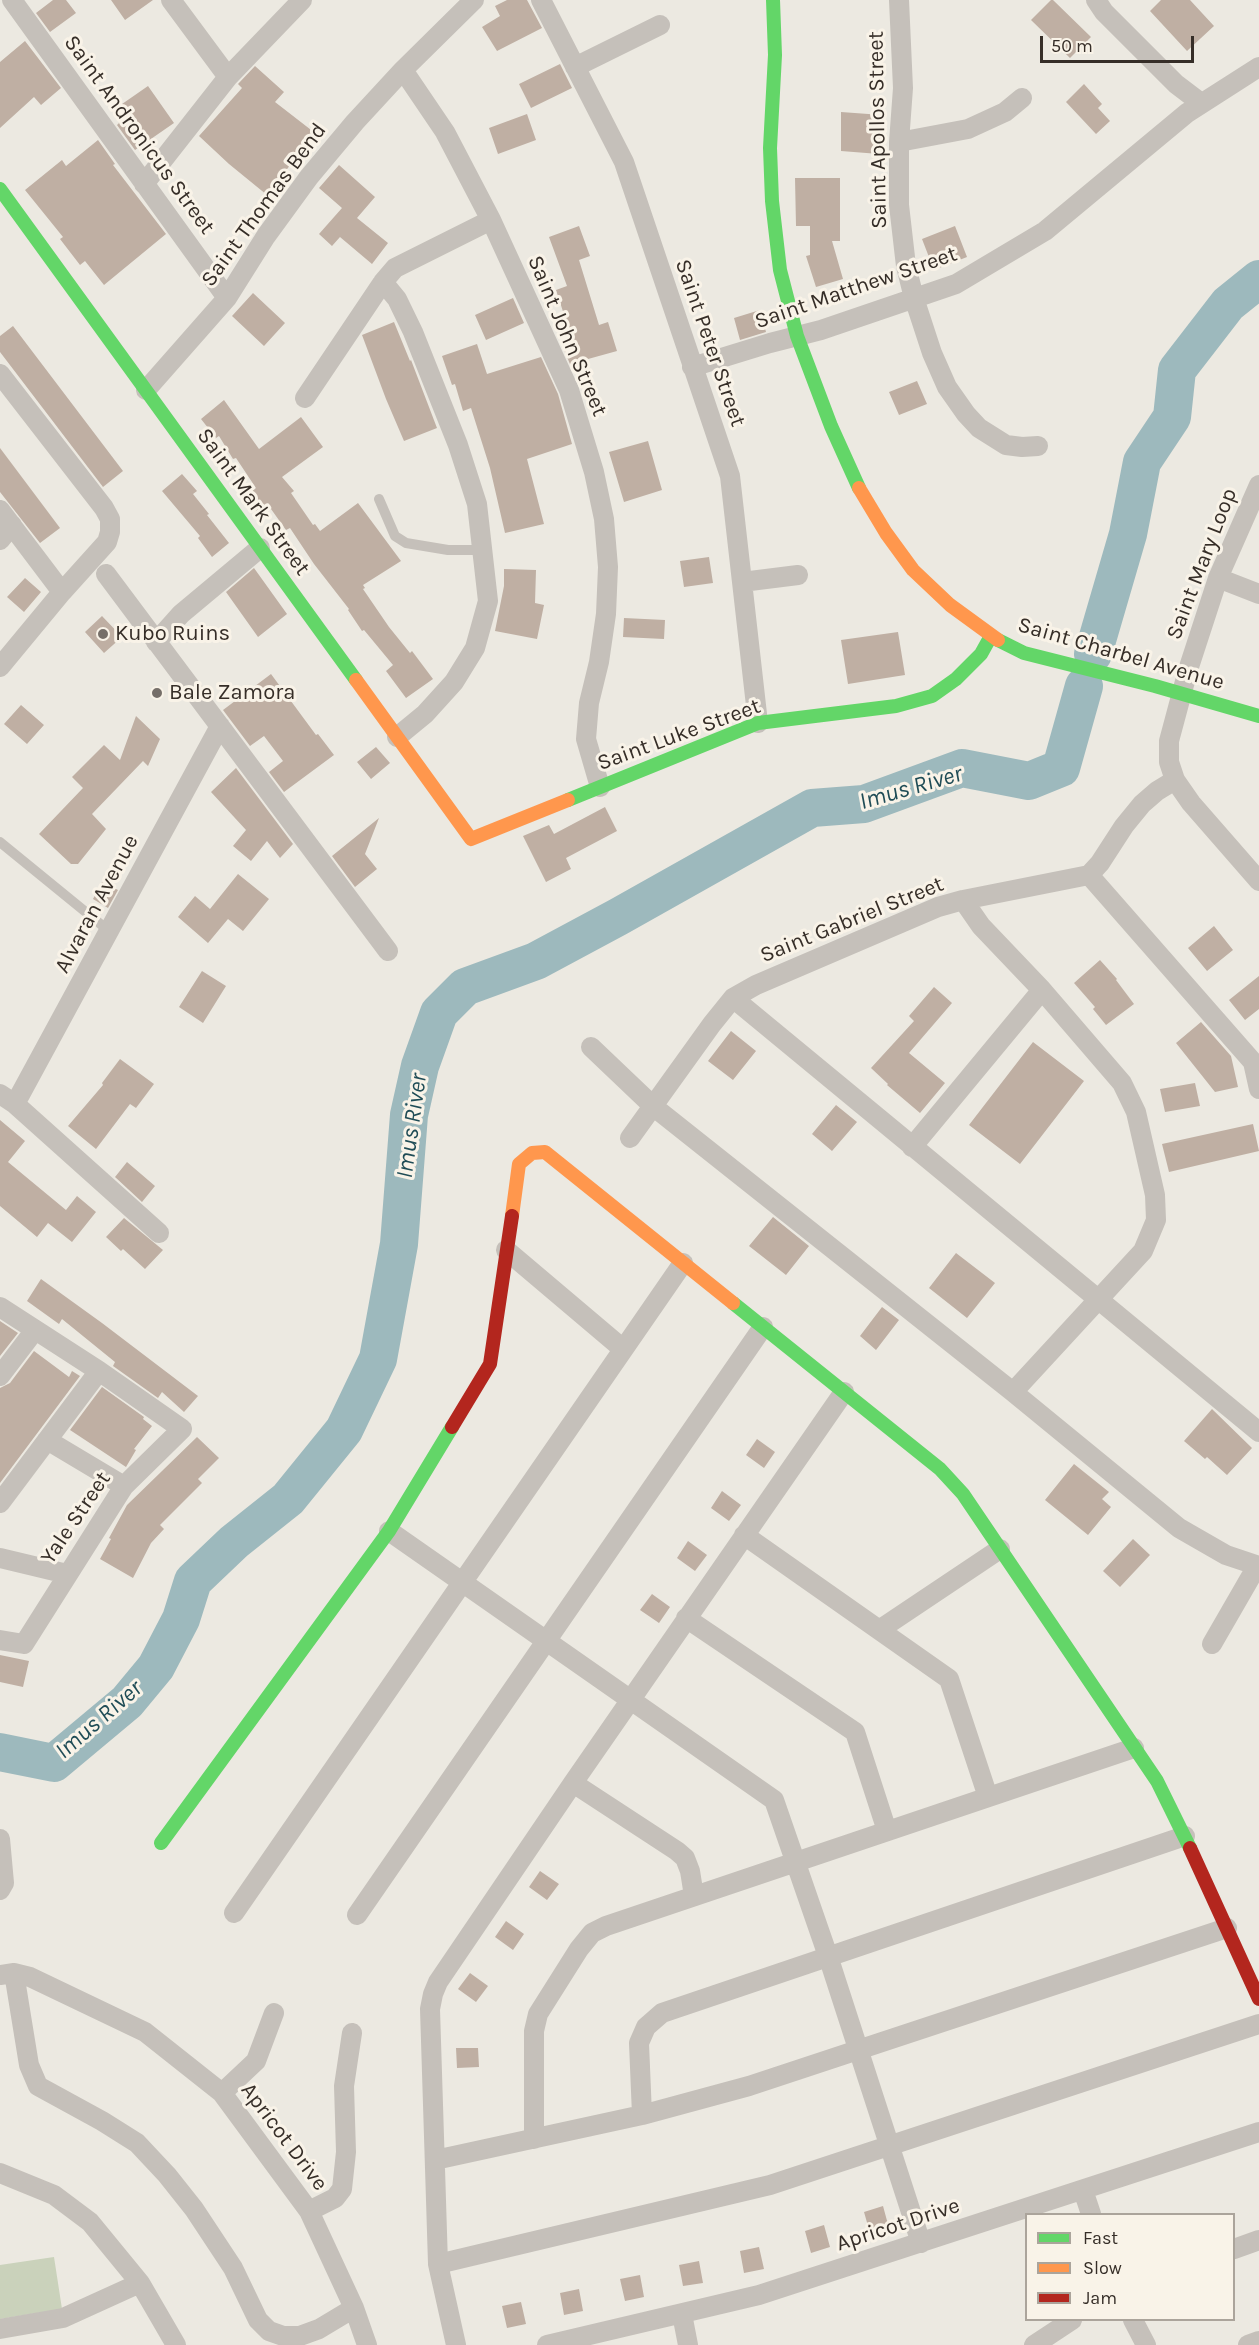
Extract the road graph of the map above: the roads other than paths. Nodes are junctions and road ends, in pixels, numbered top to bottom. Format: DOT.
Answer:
graph roads {
  1 [pos="12,0"];
  2 [pos="171,0"];
  3 [pos="302,0"];
  4 [pos="474,0"];
  5 [pos="541,0"];
  6 [pos="773,0"];
  7 [pos="899,0"];
  8 [pos="1096,0"];
  9 [pos="660,25"];
  10 [pos="575,67"];
  11 [pos="1259,67"];
  12 [pos="403,70"];
  13 [pos="228,77"];
  14 [pos="1022,98"];
  15 [pos="1201,103"];
  16 [pos="899,142"];
  17 [pos="144,184"];
  18 [pos="0,189"];
  19 [pos="491,220"];
  20 [pos="383,282"];
  21 [pos="227,298"];
  22 [pos="914,298"];
  23 [pos="797,336"];
  24 [pos="692,367"];
  25 [pos="0,374"];
  26 [pos="146,390"];
  27 [pos="305,398"];
  28 [pos="1038,446"];
  29 [pos="1259,485"];
  30 [pos="379,499"];
  31 [pos="4,525"];
  32 [pos="260,548"];
  33 [pos="482,550"];
  34 [pos="106,574"];
  35 [pos="798,575"];
  36 [pos="1218,578"];
  37 [pos="742,582"];
  38 [pos="62,592"];
  39 [pos="1259,594"];
  40 [pos="991,636"];
  41 [pos="156,642"];
  42 [pos="0,667"];
  43 [pos="1181,694"];
  44 [pos="1259,716"];
  45 [pos="758,723"];
  46 [pos="220,726"];
  47 [pos="398,737"];
  48 [pos="1175,780"];
  49 [pos="600,787"];
  50 [pos="471,839"];
  51 [pos="0,842"];
  52 [pos="1089,876"];
  53 [pos="1259,880"];
  54 [pos="963,900"];
  55 [pos="108,931"];
  56 [pos="388,951"];
  57 [pos="1042,990"];
  58 [pos="733,998"];
  59 [pos="591,1047"];
  60 [pos="1256,1066"];
  61 [pos="1259,1089"];
  62 [pos="8,1099"];
  63 [pos="654,1107"];
  64 [pos="630,1138"];
  65 [pos="912,1147"];
  66 [pos="159,1233"];
  67 [pos="506,1250"];
  68 [pos="683,1263"];
  69 [pos="1098,1300"];
  70 [pos="0,1307"];
  71 [pos="763,1327"];
  72 [pos="35,1330"];
  73 [pos="623,1349"];
  74 [pos="99,1371"];
  75 [pos="0,1376"];
  76 [pos="844,1392"];
  77 [pos="1013,1392"];
  78 [pos="1259,1432"];
  79 [pos="47,1440"];
  80 [pos="124,1486"];
  81 [pos="0,1503"];
  82 [pos="389,1531"];
  83 [pos="744,1535"];
  84 [pos="1000,1549"];
  85 [pos="0,1558"];
  86 [pos="1258,1566"];
  87 [pos="67,1574"];
  88 [pos="463,1582"];
  89 [pos="686,1618"];
  90 [pos="879,1630"];
  91 [pos="0,1640"];
  92 [pos="545,1640"];
  93 [pos="1212,1644"];
  94 [pos="629,1701"];
  95 [pos="1134,1748"];
  96 [pos="573,1783"];
  97 [pos="988,1797"];
  98 [pos="887,1831"];
  99 [pos="1185,1836"];
  100 [pos="0,1839"];
  101 [pos="161,1843"];
  102 [pos="796,1862"];
  103 [pos="2,1886"];
  104 [pos="694,1896"];
  105 [pos="234,1912"];
  106 [pos="357,1915"];
  107 [pos="1227,1928"];
  108 [pos="828,1956"];
  109 [pos="7,1974"];
  110 [pos="1259,2000"];
  111 [pos="274,2013"];
  112 [pos="1259,2024"];
  113 [pos="352,2033"];
  114 [pos="859,2051"];
  115 [pos="222,2093"];
  116 [pos="642,2115"];
  117 [pos="1259,2132"];
  118 [pos="534,2139"];
  119 [pos="890,2145"];
  120 [pos="435,2160"];
  121 [pos="0,2174"];
  122 [pos="1083,2190"];
  123 [pos="309,2211"];
  124 [pos="1091,2213"];
  125 [pos="1259,2240"];
  126 [pos="921,2243"];
  127 [pos="1235,2248"];
  128 [pos="438,2264"];
  129 [pos="140,2283"];
  130 [pos="354,2308"];
  131 [pos="682,2314"];
  132 [pos="1069,2321"];
  133 [pos="1134,2321"];
  134 [pos="0,2329"];
  135 [pos="582,2341"];
  136 [pos="1259,2342"];
  137 [pos="176,2345"];
  138 [pos="367,2345"];
  139 [pos="456,2345"];
  140 [pos="547,2345"];
  141 [pos="688,2345"];
  142 [pos="1034,2345"];
  143 [pos="1146,2345"];
  144 [pos="1248,2345"];
  1 -- 17 [label="street, Saint Andronicus Street"];
  2 -- 13 [label="street"];
  3 -- 13 [label="street"];
  4 -- 12 [label="street, Saint Thomas Bend"];
  5 -- 10 [label="street, Saint Peter Street"];
  6 -- 23 [label="street, Saint Charbel Avenue"];
  7 -- 16 [label="street, Saint Apollos Street"];
  8 -- 15 [label="street"];
  9 -- 10 [label="street"];
  10 -- 24 [label="street, Saint Peter Street"];
  11 -- 15 [label="street, Saint Matthew Street"];
  12 -- 19 [label="street, Saint John Street"];
  12 -- 21 [label="street, Saint Thomas Bend"];
  13 -- 17 [label="street"];
  14 -- 16 [label="street"];
  15 -- 22 [label="street, Saint Matthew Street"];
  16 -- 22 [label="street, Saint Apollos Street"];
  17 -- 21 [label="street, Saint Andronicus Street"];
  18 -- 26 [label="street, Saint Mark Street"];
  19 -- 20 [label="street"];
  19 -- 49 [label="street, Saint John Street"];
  20 -- 27 [label="street"];
  20 -- 33 [label="street"];
  21 -- 26 [label="street, Saint Thomas Bend"];
  22 -- 23 [label="street, Saint Matthew Street"];
  22 -- 28 [label="street, Saint Apollos Street"];
  23 -- 24 [label="street, Saint Matthew Street"];
  23 -- 40 [label="street, Saint Charbel Avenue"];
  24 -- 37 [label="street, Saint Peter Street"];
  25 -- 38 [label="street"];
  26 -- 32 [label="street, Saint Mark Street"];
  29 -- 36 [label="street, Saint Mary Loop"];
  30 -- 33 [label="lane"];
  31 -- 38 [label="street"];
  32 -- 41 [label="street"];
  32 -- 47 [label="street, Saint Mark Street"];
  33 -- 47 [label="street"];
  34 -- 41 [label="street"];
  35 -- 37 [label="street"];
  36 -- 39 [label="street"];
  36 -- 43 [label="street, Saint Mary Loop"];
  37 -- 45 [label="street, Saint Peter Street"];
  38 -- 42 [label="street"];
  40 -- 43 [label="street, Saint Charbel Avenue"];
  40 -- 45 [label="street, Saint Luke Street"];
  41 -- 46 [label="street"];
  43 -- 44 [label="street, Saint Charbel Avenue"];
  43 -- 48 [label="street"];
  45 -- 49 [label="street, Saint Luke Street"];
  46 -- 55 [label="street, Alvaran Avenue"];
  46 -- 56 [label="street"];
  47 -- 50 [label="street, Saint Mark Street"];
  48 -- 52 [label="street"];
  48 -- 53 [label="street"];
  49 -- 50 [label="street, Saint Luke Street"];
  51 -- 55 [label="lane"];
  52 -- 54 [label="street, Saint Gabriel Street"];
  52 -- 60 [label="street"];
  54 -- 57 [label="street"];
  54 -- 58 [label="street, Saint Gabriel Street"];
  55 -- 62 [label="street, Alvaran Avenue"];
  57 -- 65 [label="street"];
  57 -- 69 [label="street"];
  58 -- 63 [label="street, Saint Gabriel Street"];
  58 -- 65 [label="street"];
  59 -- 63 [label="street"];
  60 -- 61 [label="street"];
  62 -- 66 [label="street, Alvaran Avenue"];
  63 -- 64 [label="street, Saint Gabriel Street"];
  63 -- 77 [label="street"];
  65 -- 69 [label="street"];
  67 -- 68 [label="street"];
  67 -- 73 [label="street"];
  67 -- 82 [label="street"];
  68 -- 71 [label="street"];
  68 -- 73 [label="street"];
  69 -- 77 [label="street"];
  69 -- 78 [label="street"];
  70 -- 72 [label="street"];
  71 -- 76 [label="street"];
  71 -- 92 [label="street"];
  72 -- 74 [label="street"];
  72 -- 75 [label="street"];
  73 -- 88 [label="street"];
  74 -- 79 [label="street"];
  74 -- 80 [label="street, Yale Street"];
  76 -- 83 [label="street"];
  76 -- 84 [label="street"];
  77 -- 86 [label="street"];
  79 -- 80 [label="street"];
  79 -- 81 [label="street"];
  80 -- 87 [label="street, Yale Street"];
  82 -- 88 [label="street"];
  82 -- 101 [label="street"];
  83 -- 89 [label="street"];
  83 -- 90 [label="street"];
  84 -- 90 [label="street"];
  84 -- 95 [label="street"];
  85 -- 87 [label="street"];
  86 -- 93 [label="street"];
  87 -- 91 [label="street, Yale Street"];
  88 -- 92 [label="street"];
  88 -- 105 [label="street"];
  89 -- 94 [label="street"];
  89 -- 98 [label="street"];
  90 -- 97 [label="street"];
  92 -- 94 [label="street"];
  92 -- 106 [label="street"];
  94 -- 96 [label="street"];
  94 -- 102 [label="street"];
  95 -- 97 [label="street"];
  95 -- 99 [label="street"];
  96 -- 104 [label="street"];
  96 -- 120 [label="street"];
  97 -- 98 [label="street"];
  98 -- 102 [label="street"];
  99 -- 107 [label="street"];
  99 -- 108 [label="street"];
  100 -- 103 [label="street"];
  102 -- 104 [label="street"];
  102 -- 108 [label="street"];
  104 -- 118 [label="street"];
  107 -- 110 [label="street"];
  107 -- 114 [label="street"];
  108 -- 114 [label="street"];
  108 -- 116 [label="street"];
  109 -- 115 [label="street, Apricot Drive"];
  109 -- 130 [label="street"];
  111 -- 115 [label="street"];
  112 -- 119 [label="street"];
  113 -- 123 [label="street"];
  114 -- 116 [label="street"];
  114 -- 119 [label="street"];
  115 -- 123 [label="street, Apricot Drive"];
  116 -- 118 [label="street"];
  117 -- 122 [label="street, Apricot Drive"];
  118 -- 120 [label="street"];
  119 -- 126 [label="street"];
  119 -- 128 [label="street"];
  120 -- 128 [label="street"];
  121 -- 129 [label="street"];
  122 -- 124 [label="street"];
  122 -- 126 [label="street, Apricot Drive"];
  123 -- 130 [label="street, Apricot Drive"];
  125 -- 127 [label="street"];
  126 -- 131 [label="street, Apricot Drive"];
  128 -- 139 [label="street"];
  129 -- 134 [label="street"];
  129 -- 137 [label="street"];
  130 -- 138 [label="street, Apricot Drive"];
  131 -- 135 [label="street, Apricot Drive"];
  131 -- 141 [label="street"];
  132 -- 142 [label="street"];
  133 -- 143 [label="street"];
  135 -- 140 [label="street, Apricot Drive"];
  136 -- 144 [label="street"];
}
